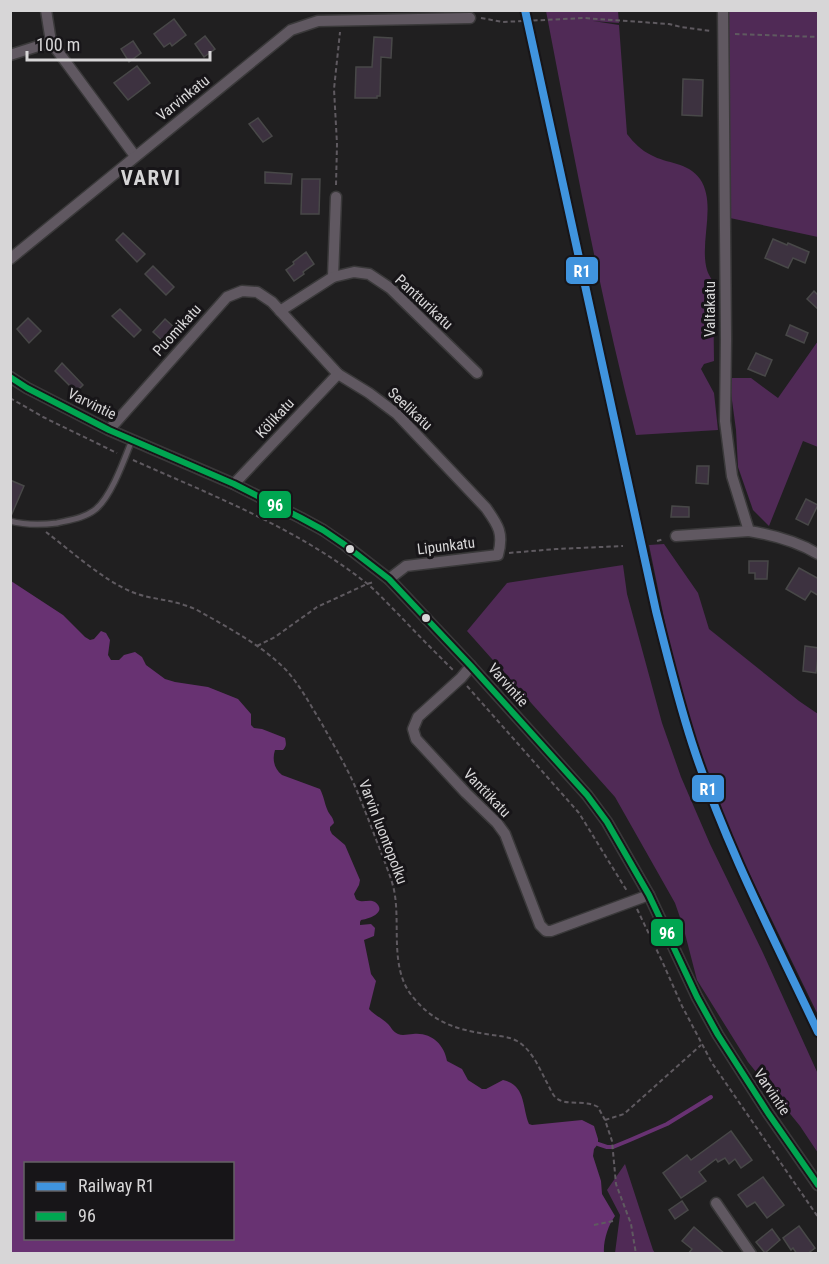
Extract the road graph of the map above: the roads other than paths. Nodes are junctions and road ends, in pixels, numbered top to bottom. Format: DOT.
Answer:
graph roads {
  1 [pos="46,10"];
  2 [pos="723,10"];
  3 [pos="470,18"];
  4 [pos="51,42"];
  5 [pos="10,55"];
  6 [pos="135,156"];
  7 [pos="336,197"];
  8 [pos="10,259"];
  9 [pos="333,277"];
  10 [pos="280,311"];
  11 [pos="477,373"];
  12 [pos="338,374"];
  13 [pos="10,377"];
  14 [pos="109,430"];
  15 [pos="132,440"];
  16 [pos="234,484"];
  17 [pos="10,521"];
  18 [pos="749,531"];
  19 [pos="676,537"];
  20 [pos="501,543"];
  21 [pos="819,554"];
  22 [pos="389,579"];
  23 [pos="471,666"];
  24 [pos="649,895"];
  25 [pos="819,1185"];
  26 [pos="717,1203"];
  27 [pos="751,1254"];
  1 -- 4 [label="street"];
  2 -- 18 [label="street, Valtakatu"];
  3 -- 6 [label="street, Varvinkatu"];
  4 -- 5 [label="street"];
  4 -- 6 [label="street"];
  6 -- 8 [label="street, Varvinkatu"];
  7 -- 9 [label="street"];
  9 -- 10 [label="street, Pantturikatu"];
  9 -- 11 [label="street, Pantturikatu"];
  10 -- 12 [label="street, Seelikatu"];
  10 -- 14 [label="street, Puomikatu"];
  12 -- 16 [label="street, Kölikatu"];
  12 -- 20 [label="street, Seelikatu"];
  13 -- 14 [label="street, Varvintie"];
  14 -- 15 [label="street, Varvintie"];
  15 -- 16 [label="street, Varvintie"];
  15 -- 17 [label="lane"];
  16 -- 22 [label="street, Varvintie"];
  18 -- 19 [label="street"];
  18 -- 21 [label="street"];
  20 -- 22 [label="street, Lipunkatu"];
  22 -- 23 [label="street, Varvintie"];
  23 -- 24 [label="street, Varvintie"];
  23 -- 24 [label="street, Vanttikatu"];
  24 -- 25 [label="street, Varvintie"];
  26 -- 27 [label="street"];
}
